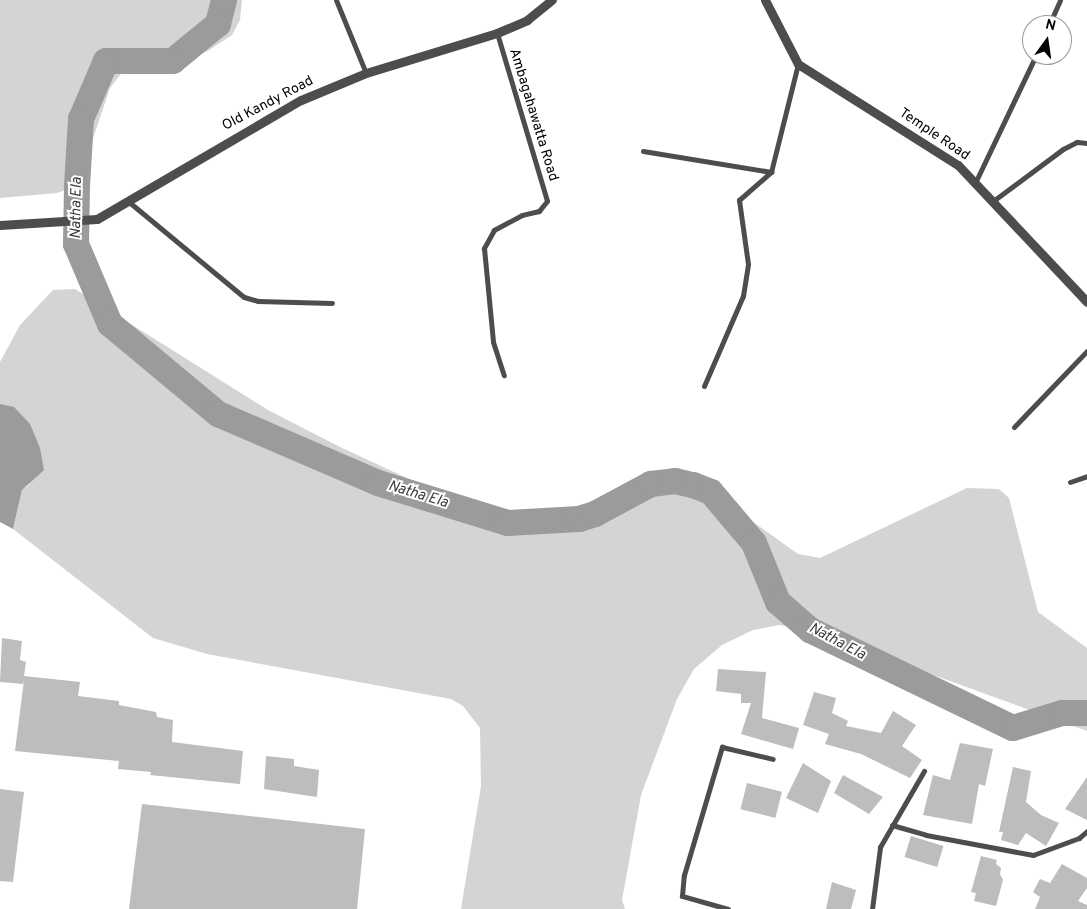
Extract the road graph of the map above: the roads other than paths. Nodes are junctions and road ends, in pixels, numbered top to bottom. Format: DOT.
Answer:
graph roads {
  1 [pos="336,0"];
  2 [pos="552,0"];
  3 [pos="765,0"];
  4 [pos="1060,0"];
  5 [pos="1053,15"];
  6 [pos="496,33"];
  7 [pos="798,64"];
  8 [pos="1031,65"];
  9 [pos="366,73"];
  10 [pos="1087,143"];
  11 [pos="643,151"];
  12 [pos="771,172"];
  13 [pos="975,182"];
  14 [pos="993,201"];
  15 [pos="129,202"];
  16 [pos="0,225"];
  17 [pos="1087,302"];
  18 [pos="332,303"];
  19 [pos="1087,351"];
  20 [pos="504,375"];
  21 [pos="704,386"];
  22 [pos="1014,426"];
  23 [pos="1087,476"];
  24 [pos="1070,482"];
  25 [pos="772,759"];
  26 [pos="924,771"];
  27 [pos="892,825"];
  28 [pos="1087,831"];
  29 [pos="728,909"];
  30 [pos="872,909"];
  1 -- 9 [label="street"];
  2 -- 6 [label="street, Old Kandy Road"];
  3 -- 7 [label="street"];
  4 -- 5 [label="street"];
  6 -- 9 [label="street, Old Kandy Road"];
  6 -- 20 [label="street, Ambagahawatta Road"];
  7 -- 12 [label="street"];
  7 -- 13 [label="street, Temple Road"];
  8 -- 13 [label="street"];
  9 -- 15 [label="street, Old Kandy Road"];
  10 -- 14 [label="street"];
  11 -- 12 [label="street"];
  12 -- 21 [label="street"];
  13 -- 14 [label="street, Temple Road"];
  14 -- 17 [label="street, Temple Road"];
  15 -- 16 [label="street, Old Kandy Road"];
  15 -- 18 [label="street"];
  19 -- 22 [label="street"];
  23 -- 24 [label="street"];
  25 -- 29 [label="street"];
  26 -- 27 [label="street"];
  27 -- 28 [label="street"];
  27 -- 30 [label="street"];
}
